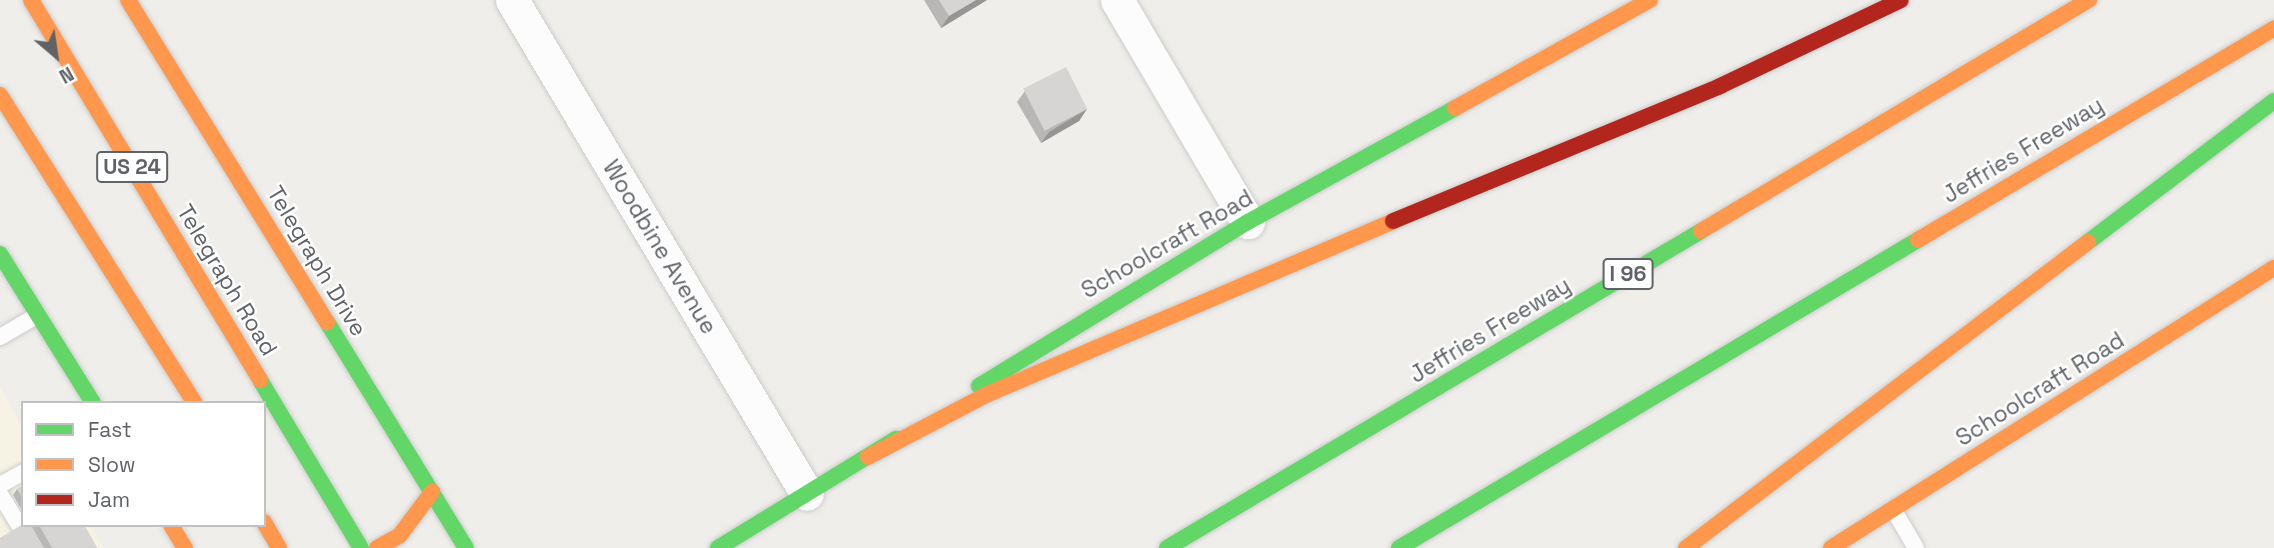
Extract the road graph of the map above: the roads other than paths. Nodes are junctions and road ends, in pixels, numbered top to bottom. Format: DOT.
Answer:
graph roads {
  1 [pos="31,0"];
  2 [pos="128,0"];
  3 [pos="512,0"];
  4 [pos="1117,0"];
  5 [pos="1650,0"];
  6 [pos="1901,0"];
  7 [pos="2089,0"];
  8 [pos="2274,29"];
  9 [pos="0,95"];
  10 [pos="2274,101"];
  11 [pos="1248,222"];
  12 [pos="0,254"];
  13 [pos="2274,268"];
  14 [pos="38,315"];
  15 [pos="0,337"];
  16 [pos="92,401"];
  17 [pos="194,401"];
  18 [pos="868,457"];
  19 [pos="21,473"];
  20 [pos="0,485"];
  21 [pos="432,492"];
  22 [pos="0,494"];
  23 [pos="807,494"];
  24 [pos="1893,509"];
  25 [pos="266,525"];
  26 [pos="172,527"];
  27 [pos="33,548"];
  28 [pos="185,548"];
  29 [pos="279,548"];
  30 [pos="361,548"];
  31 [pos="377,548"];
  32 [pos="466,548"];
  33 [pos="718,548"];
  34 [pos="1167,548"];
  35 [pos="1399,548"];
  36 [pos="1686,548"];
  37 [pos="1831,548"];
  38 [pos="1916,548"];
  1 -- 30 [label="main road, Telegraph Road / US 24"];
  2 -- 21 [label="main road, Telegraph Drive"];
  3 -- 23 [label="street, Woodbine Avenue"];
  4 -- 11 [label="street"];
  5 -- 11 [label="main road, Schoolcraft Road"];
  6 -- 18 [label="main road"];
  7 -- 34 [label="main road, Jeffries Freeway / I 96"];
  8 -- 35 [label="main road, Jeffries Freeway"];
  9 -- 17 [label="main road, US 24"];
  10 -- 36 [label="main road"];
  11 -- 18 [label="main road, Schoolcraft Road"];
  12 -- 14 [label="main road"];
  13 -- 24 [label="main road, Schoolcraft Road"];
  14 -- 15 [label="lane"];
  14 -- 16 [label="main road"];
  18 -- 23 [label="main road, Schoolcraft Road"];
  19 -- 20 [label="lane"];
  21 -- 31 [label="main road"];
  21 -- 32 [label="main road, Telegraph Drive"];
  22 -- 27 [label="lane"];
  23 -- 33 [label="main road, Schoolcraft Road"];
  24 -- 37 [label="main road, Schoolcraft Road"];
  24 -- 38 [label="lane"];
  25 -- 29 [label="main road"];
  26 -- 28 [label="main road"];
}
